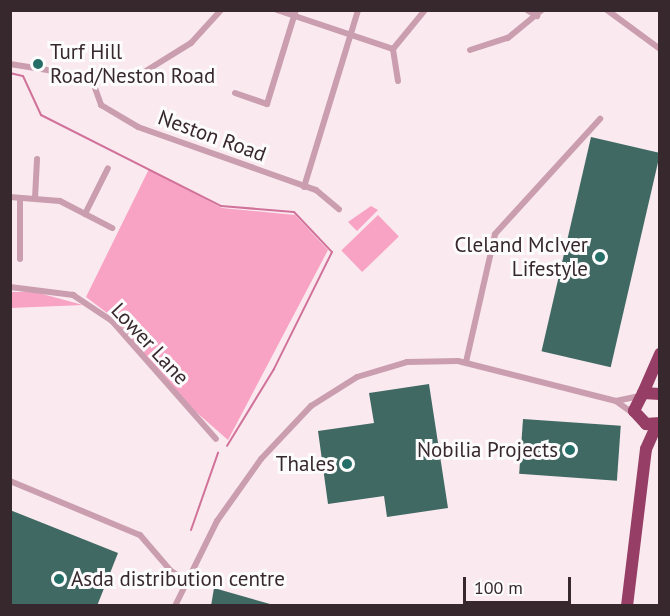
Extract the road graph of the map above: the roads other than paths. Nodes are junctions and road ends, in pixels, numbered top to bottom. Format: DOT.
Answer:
graph roads {
  1 [pos="221,10"];
  2 [pos="277,10"];
  3 [pos="358,10"];
  4 [pos="425,10"];
  5 [pos="527,10"];
  6 [pos="607,10"];
  7 [pos="295,13"];
  8 [pos="539,13"];
  9 [pos="350,35"];
  10 [pos="393,49"];
  11 [pos="660,49"];
  12 [pos="470,50"];
  13 [pos="10,64"];
  14 [pos="91,77"];
  15 [pos="398,81"];
  16 [pos="235,93"];
  17 [pos="600,119"];
  18 [pos="37,159"];
  19 [pos="108,168"];
  20 [pos="304,187"];
  21 [pos="10,197"];
  22 [pos="20,198"];
  23 [pos="35,198"];
  24 [pos="339,209"];
  25 [pos="85,214"];
  26 [pos="112,228"];
  27 [pos="20,259"];
  28 [pos="10,288"];
  29 [pos="658,361"];
  30 [pos="466,362"];
  31 [pos="660,381"];
  32 [pos="660,394"];
  33 [pos="641,395"];
  34 [pos="616,401"];
  35 [pos="638,419"];
  36 [pos="658,424"];
  37 [pos="212,438"];
  38 [pos="646,449"];
  39 [pos="10,481"];
  40 [pos="185,579"];
  41 [pos="175,606"];
  42 [pos="627,606"];
  1 -- 14 [label="street"];
  2 -- 7 [label="street"];
  3 -- 9 [label="street"];
  4 -- 10 [label="street"];
  5 -- 8 [label="street"];
  6 -- 11 [label="street"];
  7 -- 9 [label="street"];
  7 -- 16 [label="street"];
  8 -- 12 [label="street"];
  9 -- 10 [label="street"];
  9 -- 20 [label="street"];
  10 -- 15 [label="street"];
  13 -- 14 [label="street"];
  14 -- 20 [label="street, Neston Road"];
  17 -- 30 [label="street"];
  18 -- 23 [label="street"];
  19 -- 25 [label="street"];
  20 -- 24 [label="street, Neston Road"];
  21 -- 22 [label="street"];
  22 -- 23 [label="street"];
  22 -- 27 [label="street"];
  23 -- 25 [label="street"];
  25 -- 26 [label="street"];
  28 -- 37 [label="street, Lower Lane"];
  29 -- 31 [label="highway"];
  29 -- 33 [label="highway"];
  30 -- 34 [label="street"];
  30 -- 40 [label="street"];
  32 -- 33 [label="highway"];
  33 -- 34 [label="street"];
  33 -- 35 [label="highway"];
  34 -- 35 [label="street"];
  35 -- 36 [label="highway"];
  35 -- 38 [label="highway"];
  36 -- 38 [label="highway"];
  38 -- 42 [label="highway"];
  39 -- 40 [label="street"];
  40 -- 41 [label="street"];
}
